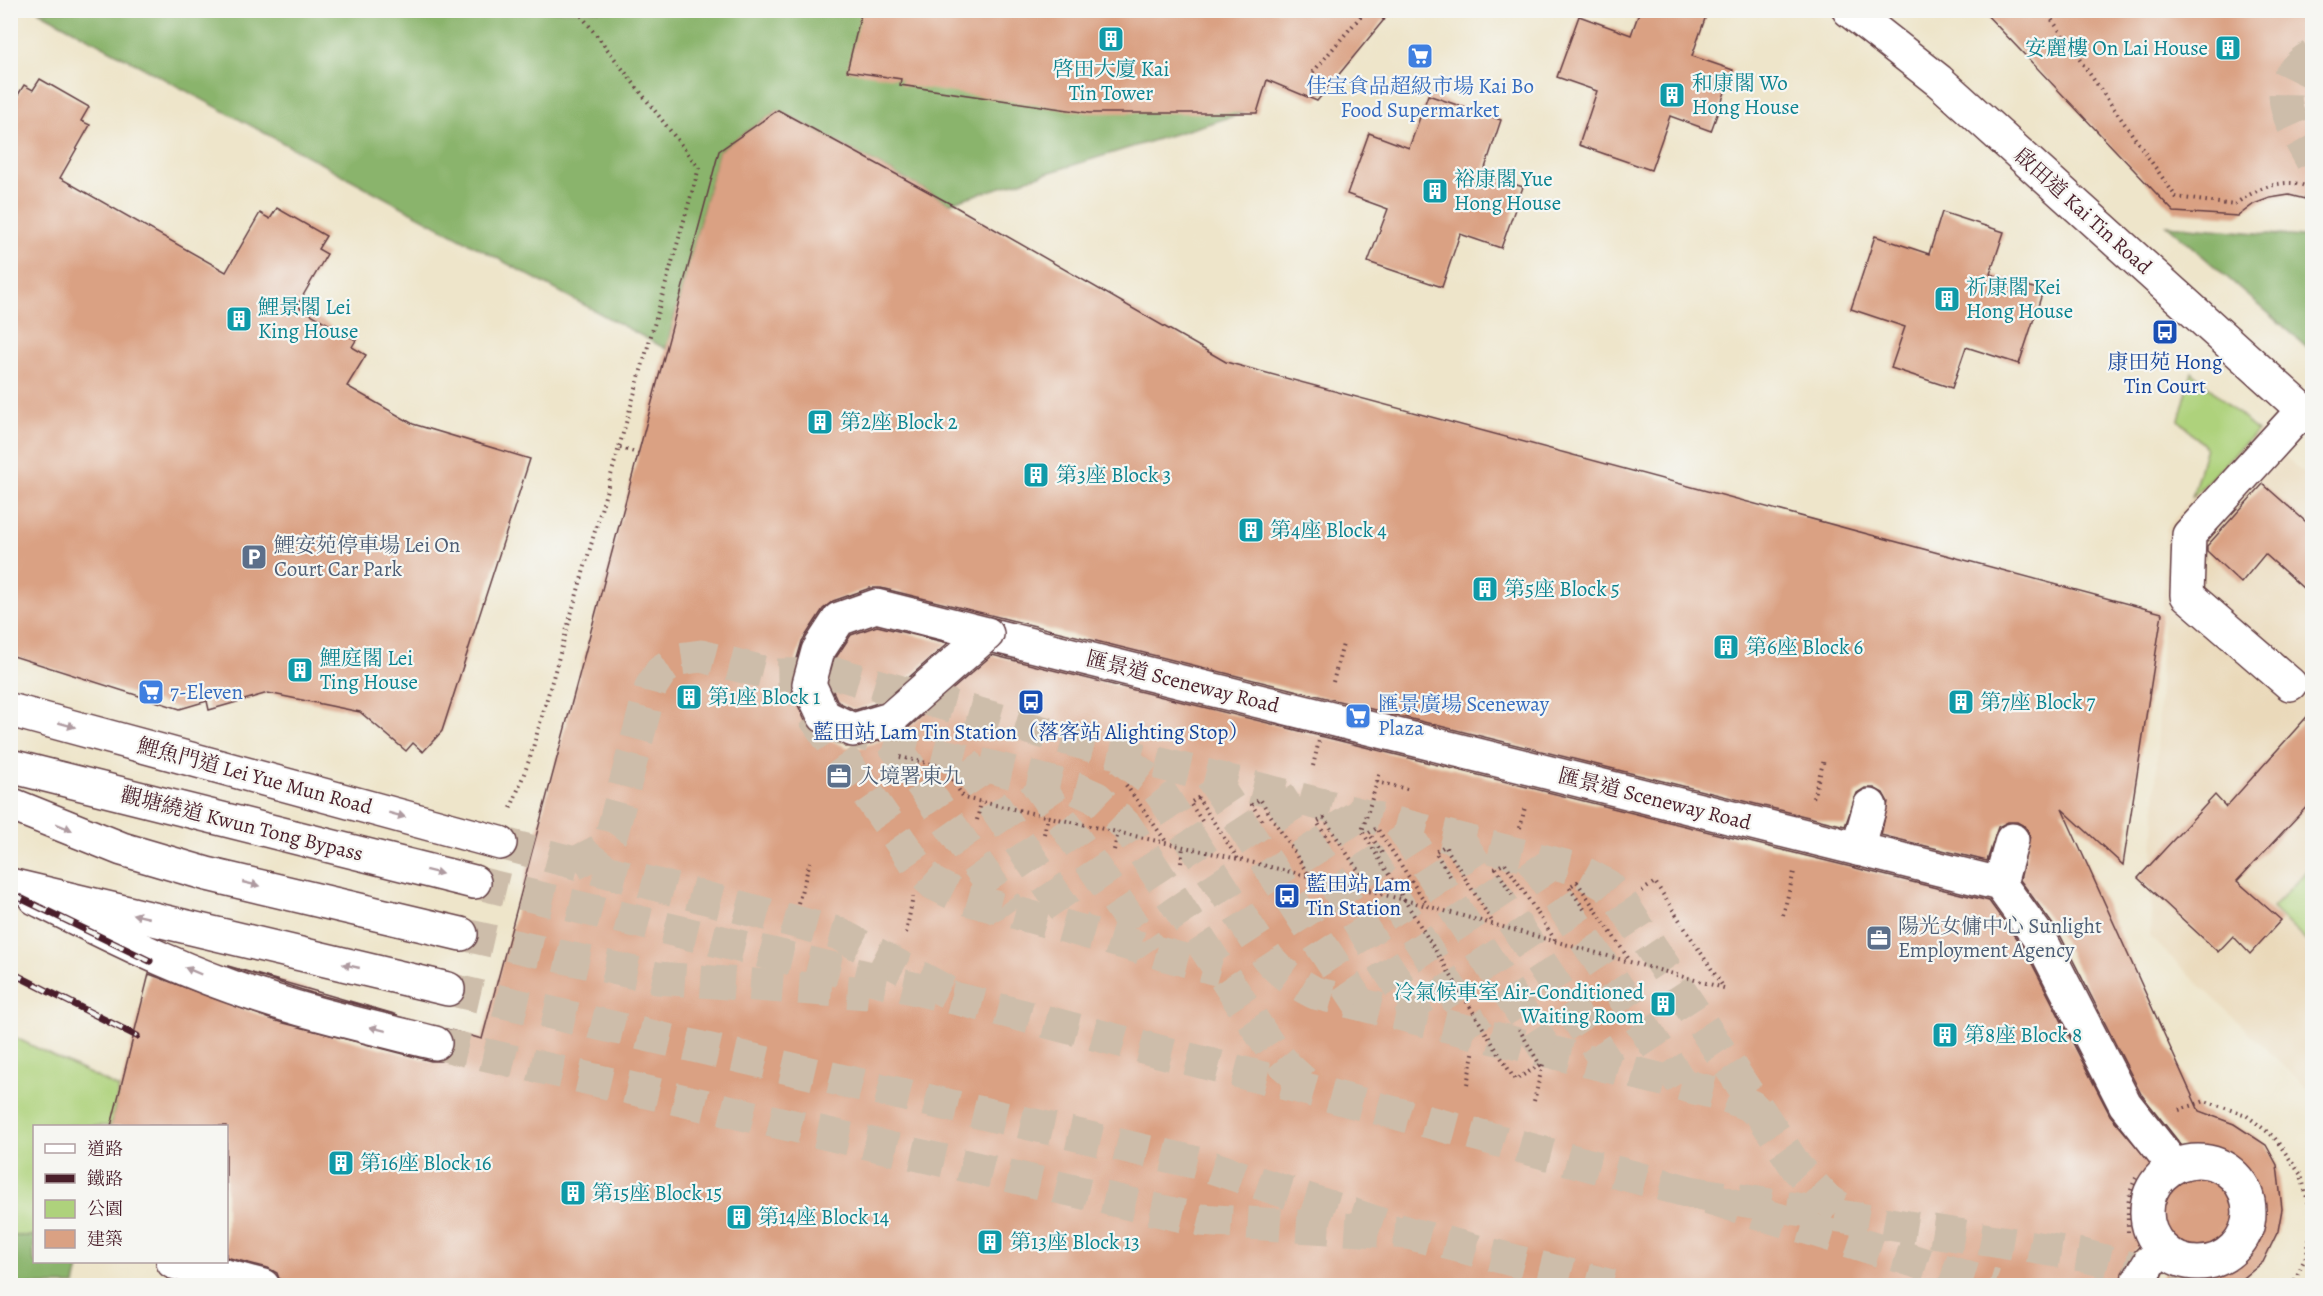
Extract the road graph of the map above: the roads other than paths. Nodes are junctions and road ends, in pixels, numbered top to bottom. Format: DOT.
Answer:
graph roads {
  1 [pos="1849,10"];
  2 [pos="2308,414"];
  3 [pos="987,634"];
  4 [pos="2290,684"];
  5 [pos="10,710"];
  6 [pos="10,766"];
  7 [pos="10,804"];
  8 [pos="1870,806"];
  9 [pos="2012,840"];
  10 [pos="500,843"];
  11 [pos="1858,849"];
  12 [pos="474,882"];
  13 [pos="2000,884"];
  14 [pos="10,885"];
  15 [pos="461,934"];
  16 [pos="448,989"];
  17 [pos="435,1043"];
  18 [pos="2174,1166"];
  19 [pos="2162,1248"];
  20 [pos="177,1263"];
  21 [pos="263,1286"];
  22 [pos="2137,1286"];
  1 -- 2 [label="main road, 啟田道 Kai Tin Road"];
  2 -- 4 [label="main road"];
  3 -- 3 [label="main road, 匯景道 Sceneway Road, bridge"];
  3 -- 11 [label="main road, 匯景道 Sceneway Road"];
  5 -- 10 [label="main road, 鯉魚門道 Lei Yue Mun Road, one-way"];
  6 -- 12 [label="main road, 觀塘繞道 Kwun Tong Bypass, one-way"];
  7 -- 15 [label="main road, one-way"];
  8 -- 11 [label="main road"];
  9 -- 13 [label="main road"];
  11 -- 13 [label="main road, 匯景道 Sceneway Road"];
  13 -- 18 [label="main road"];
  16 -- 14 [label="main road, one-way"];
  17 -- 14 [label="main road, one-way"];
  18 -- 19 [label="main road"];
  18 -- 19 [label="main road"];
  19 -- 22 [label="main road, bridge"];
  20 -- 21 [label="main road"];
}
